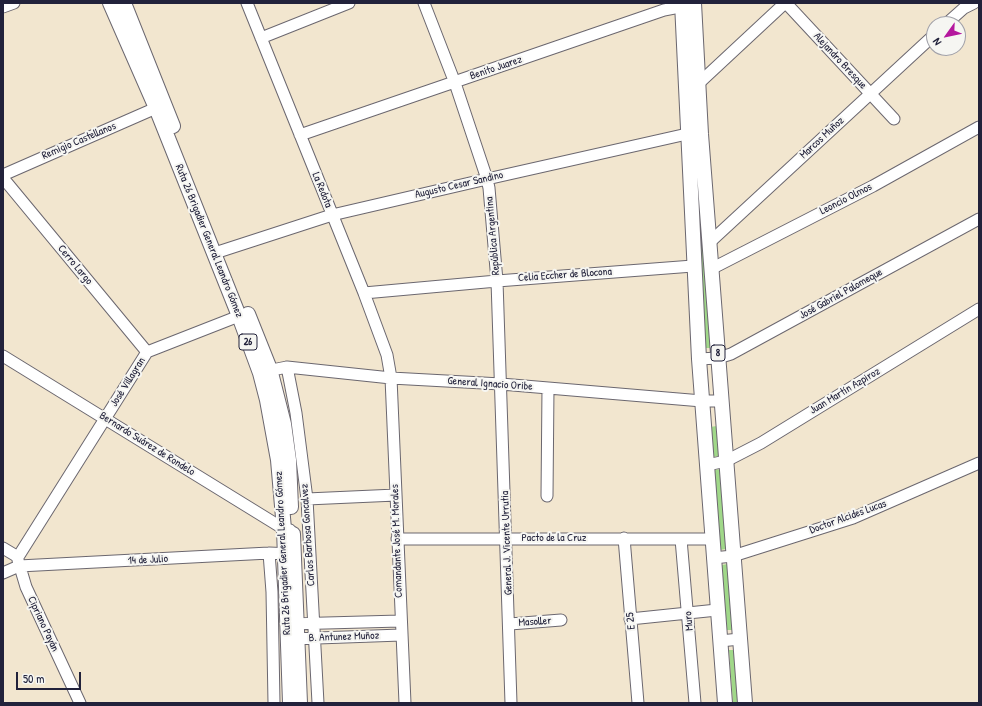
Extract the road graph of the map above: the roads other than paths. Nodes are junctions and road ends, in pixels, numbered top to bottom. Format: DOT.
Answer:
graph roads {
  1 [pos="14,3"];
  2 [pos="110,3"];
  3 [pos="124,3"];
  4 [pos="247,3"];
  5 [pos="350,3"];
  6 [pos="424,3"];
  7 [pos="785,3"];
  8 [pos="688,4"];
  9 [pos="969,5"];
  10 [pos="3,7"];
  11 [pos="956,16"];
  12 [pos="261,38"];
  13 [pos="926,42"];
  14 [pos="454,83"];
  15 [pos="698,84"];
  16 [pos="870,94"];
  17 [pos="156,108"];
  18 [pos="894,119"];
  19 [pos="979,127"];
  20 [pos="694,134"];
  21 [pos="300,135"];
  22 [pos="3,175"];
  23 [pos="3,178"];
  24 [pos="487,179"];
  25 [pos="332,215"];
  26 [pos="979,219"];
  27 [pos="710,242"];
  28 [pos="221,251"];
  29 [pos="693,266"];
  30 [pos="711,269"];
  31 [pos="497,280"];
  32 [pos="364,293"];
  33 [pos="979,308"];
  34 [pos="239,316"];
  35 [pos="147,352"];
  36 [pos="3,356"];
  37 [pos="718,358"];
  38 [pos="699,359"];
  39 [pos="287,367"];
  40 [pos="265,371"];
  41 [pos="390,378"];
  42 [pos="501,384"];
  43 [pos="548,388"];
  44 [pos="702,401"];
  45 [pos="722,401"];
  46 [pos="105,418"];
  47 [pos="726,460"];
  48 [pos="979,463"];
  49 [pos="707,465"];
  50 [pos="396,495"];
  51 [pos="547,496"];
  52 [pos="307,499"];
  53 [pos="288,530"];
  54 [pos="624,538"];
  55 [pos="397,539"];
  56 [pos="506,539"];
  57 [pos="681,539"];
  58 [pos="712,539"];
  59 [pos="3,548"];
  60 [pos="269,553"];
  61 [pos="289,554"];
  62 [pos="733,556"];
  63 [pos="713,558"];
  64 [pos="18,562"];
  65 [pos="3,573"];
  66 [pos="717,610"];
  67 [pos="688,613"];
  68 [pos="630,619"];
  69 [pos="561,620"];
  70 [pos="400,621"];
  71 [pos="292,624"];
  72 [pos="315,624"];
  73 [pos="510,624"];
  74 [pos="401,635"];
  75 [pos="316,637"];
  76 [pos="293,639"];
  77 [pos="740,639"];
  78 [pos="720,641"];
  79 [pos="77,702"];
  80 [pos="274,703"];
  81 [pos="290,703"];
  82 [pos="300,703"];
  83 [pos="318,703"];
  84 [pos="405,703"];
  85 [pos="512,703"];
  86 [pos="638,703"];
  87 [pos="695,703"];
  88 [pos="725,703"];
  89 [pos="745,703"];
  1 -- 10 [label="street"];
  2 -- 17 [label="main road, Ruta 26 Brigadier General Leandro Gómez / 26"];
  3 -- 28 [label="main road, Ruta 26 Brigadier General Leandro Gómez / 26"];
  4 -- 12 [label="street, La Redota"];
  5 -- 12 [label="street"];
  6 -- 14 [label="street, República Argentina"];
  7 -- 15 [label="street"];
  7 -- 16 [label="street, Alejandro Bresque"];
  8 -- 14 [label="street, Benito Juarez"];
  8 -- 15 [label="main road, 8"];
  8 -- 20 [label="main road, 8"];
  9 -- 11 [label="street"];
  12 -- 21 [label="street, La Redota"];
  13 -- 16 [label="street, Marcos Muñoz"];
  14 -- 21 [label="street, Benito Juarez"];
  14 -- 24 [label="street, República Argentina"];
  15 -- 20 [label="main road, 8"];
  16 -- 18 [label="street, Alejandro Bresque"];
  16 -- 27 [label="street, Marcos Muñoz"];
  17 -- 22 [label="street, Remigio Castellanos"];
  17 -- 34 [label="main road, Ruta 26 Brigadier General Leandro Gómez / 26"];
  19 -- 30 [label="street, Leoncio Olmos"];
  20 -- 24 [label="street, Augusto Cesar Sandino"];
  20 -- 27 [label="main road, 8"];
  20 -- 29 [label="main road, 8"];
  21 -- 25 [label="street, La Redota"];
  23 -- 35 [label="street, Cerro Largo"];
  24 -- 25 [label="street, Augusto Cesar Sandino"];
  24 -- 31 [label="street, República Argentina"];
  25 -- 28 [label="street, Augusto Cesar Sandino"];
  25 -- 32 [label="street, La Redota"];
  26 -- 37 [label="street, José Gabriel Palomeque"];
  27 -- 30 [label="main road, 8"];
  28 -- 40 [label="main road, Ruta 26 Brigadier General Leandro Gómez / 26"];
  29 -- 31 [label="street, Celia Eccher de Blocona"];
  29 -- 38 [label="main road, 8"];
  30 -- 37 [label="main road, 8"];
  31 -- 32 [label="street, Celia Eccher de Blocona"];
  31 -- 42 [label="street, República Argentina"];
  32 -- 41 [label="street, La Redota"];
  33 -- 47 [label="street, Juan Martín Azpiroz"];
  34 -- 35 [label="street, José Villagran"];
  34 -- 40 [label="main road, Ruta 26 Brigadier General Leandro Gómez / 26"];
  35 -- 46 [label="street, José Villagran"];
  36 -- 46 [label="street, Bernardo Suárez de Rondelo"];
  37 -- 38 [label="street, José Gabriel Palomeque"];
  37 -- 45 [label="main road, 8"];
  38 -- 44 [label="main road, 8"];
  39 -- 40 [label="street, General Ignacio Oribe"];
  39 -- 41 [label="street, General Ignacio Oribe"];
  39 -- 52 [label="street, Carlos Barbosa Goncalvez"];
  40 -- 53 [label="main road, Ruta 26 Brigadier General Leandro Gómez / 26"];
  41 -- 42 [label="street, General Ignacio Oribe"];
  41 -- 50 [label="street, Comandante José M. Morales"];
  42 -- 43 [label="street, General Ignacio Oribe"];
  42 -- 56 [label="street, General J. Vicente Urrutia"];
  43 -- 44 [label="street, General Ignacio Oribe"];
  43 -- 51 [label="street"];
  44 -- 45 [label="street, General Ignacio Oribe"];
  44 -- 49 [label="main road, 8"];
  45 -- 47 [label="main road, 8"];
  46 -- 53 [label="street, Bernardo Suárez de Rondelo"];
  46 -- 64 [label="street, José Villagran"];
  47 -- 49 [label="street, Juan Martín Azpiroz"];
  47 -- 62 [label="main road, 8"];
  48 -- 62 [label="street, Doctor Alcides Lucas"];
  49 -- 58 [label="main road, 8"];
  50 -- 52 [label="street"];
  50 -- 55 [label="street, Comandante José M. Morales"];
  52 -- 72 [label="street, Carlos Barbosa Goncalvez"];
  53 -- 61 [label="main road, Ruta 26 Brigadier General Leandro Gómez / 26"];
  54 -- 56 [label="street, Pacto de la Cruz"];
  54 -- 57 [label="street, Pacto de la Cruz"];
  54 -- 68 [label="street, E 25"];
  55 -- 56 [label="street, Pacto de la Cruz"];
  55 -- 70 [label="street, Comandante José M. Morales"];
  56 -- 73 [label="street, General J. Vicente Urrutia"];
  57 -- 58 [label="street, Pacto de la Cruz"];
  57 -- 67 [label="street, Muro"];
  58 -- 63 [label="main road, 8"];
  59 -- 64 [label="street"];
  60 -- 61 [label="street, 14 de Julio"];
  60 -- 64 [label="street, 14 de Julio"];
  60 -- 80 [label="street"];
  61 -- 71 [label="main road, Ruta 26 Brigadier General Leandro Gómez / 26"];
  62 -- 63 [label="street, Doctor Alcides Lucas"];
  62 -- 77 [label="main road, 8"];
  63 -- 66 [label="main road, 8"];
  64 -- 65 [label="street, 14 de Julio"];
  64 -- 79 [label="street, Cipriano Payán"];
  66 -- 67 [label="street"];
  66 -- 78 [label="main road, 8"];
  67 -- 68 [label="street"];
  67 -- 87 [label="street, Muro"];
  68 -- 86 [label="street, E 25"];
  69 -- 73 [label="street, Masoller"];
  70 -- 72 [label="street, B. Antunez Muñoz"];
  70 -- 74 [label="street, Comandante José M. Morales"];
  71 -- 72 [label="street, B. Antunez Muñoz"];
  71 -- 76 [label="main road, Ruta 26 Brigadier General Leandro Gómez / 26"];
  72 -- 75 [label="street, Carlos Barbosa Goncalvez"];
  73 -- 85 [label="street, General J. Vicente Urrutia"];
  74 -- 75 [label="street, B. Antunez Muñoz"];
  74 -- 84 [label="street, Comandante José M. Morales"];
  75 -- 76 [label="street, B. Antunez Muñoz"];
  75 -- 83 [label="street, Carlos Barbosa Goncalvez"];
  76 -- 81 [label="main road, Ruta 26 Brigadier General Leandro Gómez / 26"];
  76 -- 82 [label="main road, Ruta 26 Brigadier General Leandro Gómez / 26"];
  77 -- 78 [label="street"];
  77 -- 89 [label="main road, 8"];
  78 -- 88 [label="main road, 8"];
}
